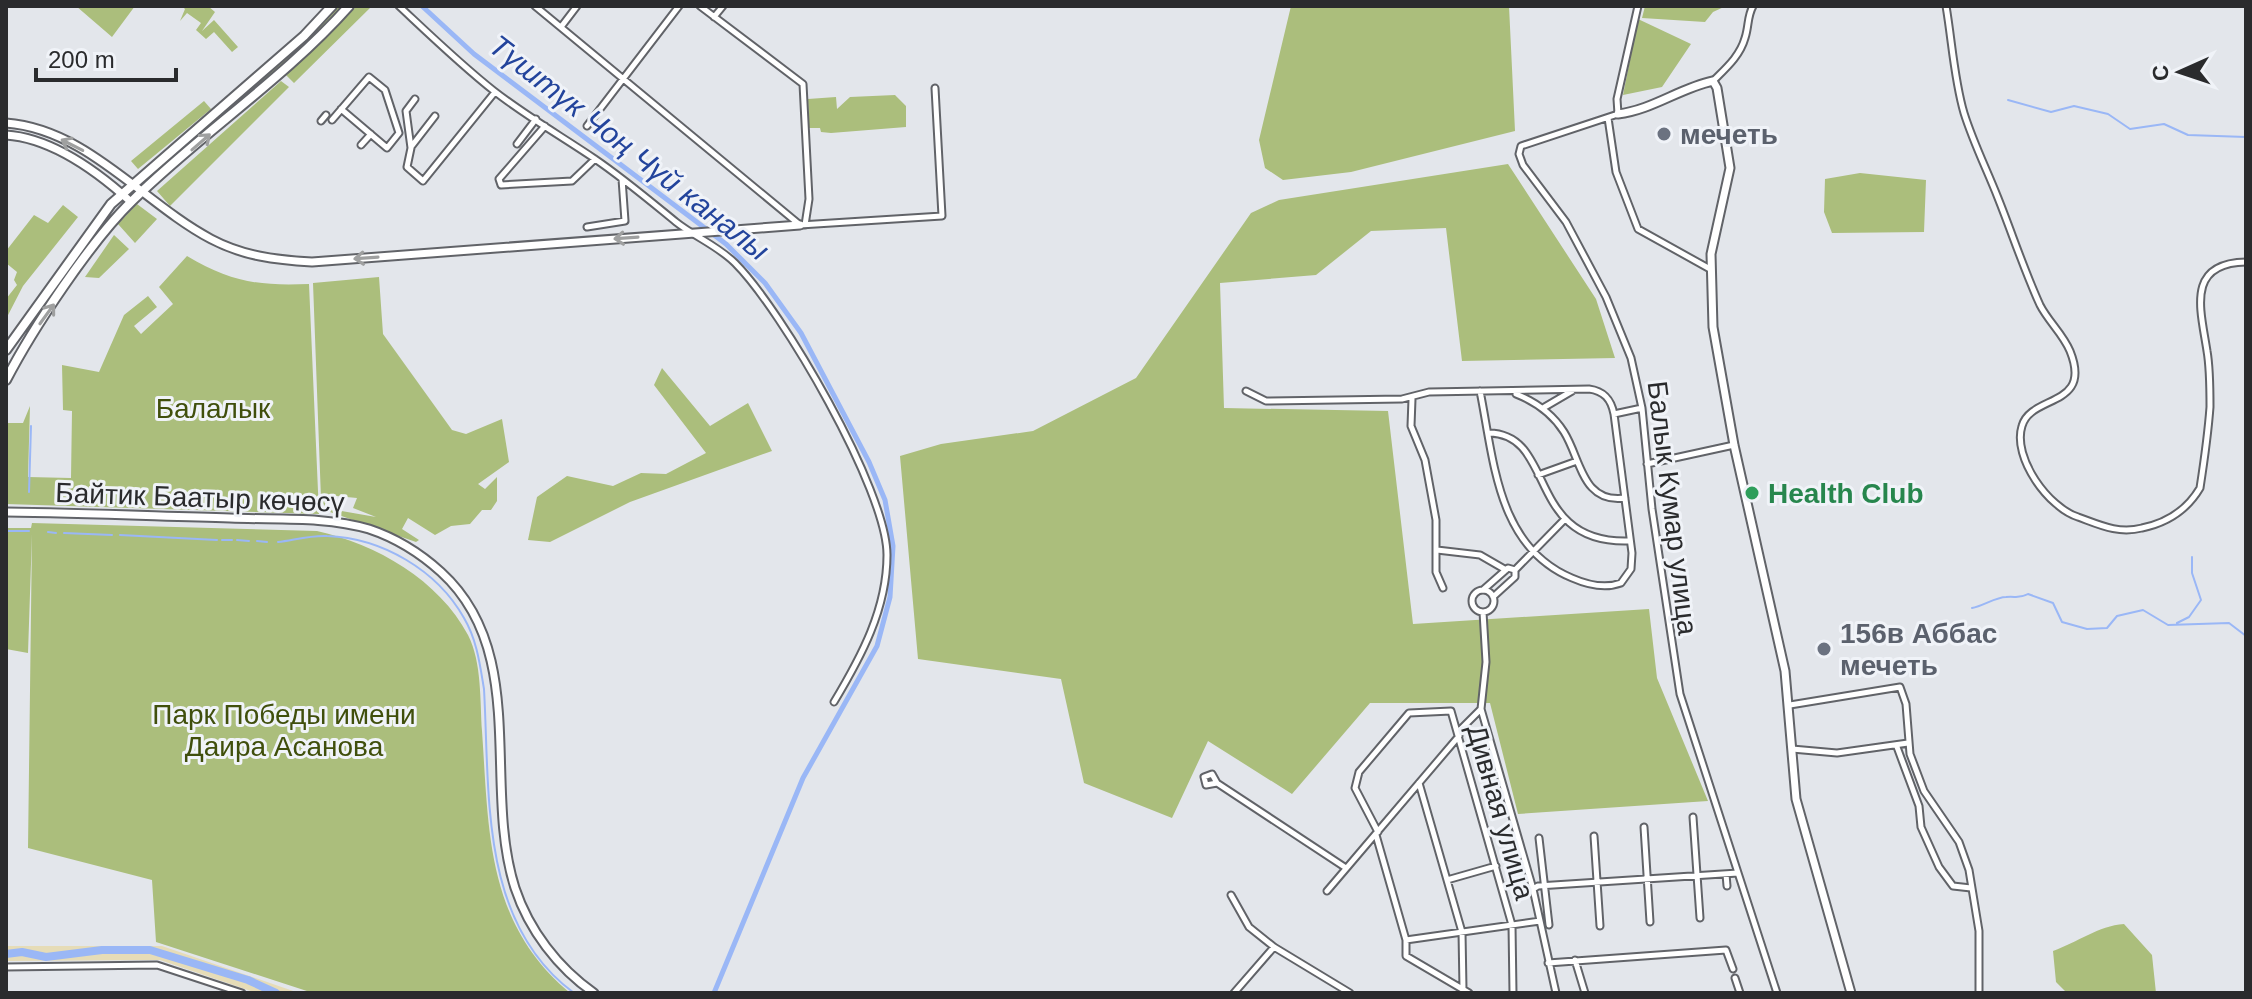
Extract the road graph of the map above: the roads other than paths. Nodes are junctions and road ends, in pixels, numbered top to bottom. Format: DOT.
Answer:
graph roads {
  1 [pos="332,6"];
  2 [pos="349,6"];
  3 [pos="399,6"];
  4 [pos="535,6"];
  5 [pos="577,6"];
  6 [pos="679,6"];
  7 [pos="700,6"];
  8 [pos="723,6"];
  9 [pos="1638,6"];
  10 [pos="1753,6"];
  11 [pos="1946,6"];
  12 [pos="714,17"];
  13 [pos="561,27"];
  14 [pos="624,76"];
  15 [pos="1713,81"];
  16 [pos="935,88"];
  17 [pos="495,92"];
  18 [pos="415,99"];
  19 [pos="341,109"];
  20 [pos="1618,114"];
  21 [pos="326,115"];
  22 [pos="435,116"];
  23 [pos="1608,117"];
  24 [pos="536,119"];
  25 [pos="332,120"];
  26 [pos="321,121"];
  27 [pos="6,123"];
  28 [pos="545,126"];
  29 [pos="587,126"];
  30 [pos="48,133"];
  31 [pos="371,134"];
  32 [pos="6,135"];
  33 [pos="43,144"];
  34 [pos="517,144"];
  35 [pos="361,145"];
  36 [pos="411,148"];
  37 [pos="595,159"];
  38 [pos="622,178"];
  39 [pos="132,183"];
  40 [pos="122,193"];
  41 [pos="142,193"];
  42 [pos="131,202"];
  43 [pos="802,225"];
  44 [pos="587,227"];
  45 [pos="690,233"];
  46 [pos="2246,262"];
  47 [pos="1710,269"];
  48 [pos="8,347"];
  49 [pos="20,353"];
  50 [pos="6,380"];
  51 [pos="1573,390"];
  52 [pos="1246,391"];
  53 [pos="1480,391"];
  54 [pos="1513,393"];
  55 [pos="1412,398"];
  56 [pos="1543,408"];
  57 [pos="1642,408"];
  58 [pos="1614,414"];
  59 [pos="1489,433"];
  60 [pos="1734,445"];
  61 [pos="1577,461"];
  62 [pos="1647,464"];
  63 [pos="1538,475"];
  64 [pos="1625,498"];
  65 [pos="6,512"];
  66 [pos="1564,520"];
  67 [pos="1630,541"];
  68 [pos="1437,550"];
  69 [pos="1533,552"];
  70 [pos="1506,570"];
  71 [pos="1515,570"];
  72 [pos="1443,588"];
  73 [pos="1483,590"];
  74 [pos="1493,597"];
  75 [pos="1483,612"];
  76 [pos="834,702"];
  77 [pos="1790,705"];
  78 [pos="1481,709"];
  79 [pos="1458,735"];
  80 [pos="1908,743"];
  81 [pos="1897,747"];
  82 [pos="1792,749"];
  83 [pos="1217,783"];
  84 [pos="1419,783"];
  85 [pos="1693,817"];
  86 [pos="1644,827"];
  87 [pos="1377,833"];
  88 [pos="1594,836"];
  89 [pos="1539,838"];
  90 [pos="1496,866"];
  91 [pos="1346,868"];
  92 [pos="1739,873"];
  93 [pos="1726,874"];
  94 [pos="1697,875"];
  95 [pos="1648,879"];
  96 [pos="1447,880"];
  97 [pos="1597,882"];
  98 [pos="1547,885"];
  99 [pos="1727,886"];
  100 [pos="1971,888"];
  101 [pos="1533,889"];
  102 [pos="1327,891"];
  103 [pos="1231,895"];
  104 [pos="1700,918"];
  105 [pos="1540,921"];
  106 [pos="1650,922"];
  107 [pos="1512,925"];
  108 [pos="1549,925"];
  109 [pos="1600,926"];
  110 [pos="1462,932"];
  111 [pos="1406,940"];
  112 [pos="1274,947"];
  113 [pos="1575,960"];
  114 [pos="1548,963"];
  115 [pos="6,967"];
  116 [pos="1733,969"];
  117 [pos="1735,978"];
  118 [pos="1466,991"];
  119 [pos="1737,992"];
  120 [pos="242,993"];
  121 [pos="594,993"];
  122 [pos="1234,993"];
  123 [pos="1350,993"];
  124 [pos="1513,993"];
  125 [pos="1556,993"];
  126 [pos="1585,993"];
  127 [pos="1777,993"];
  128 [pos="1851,993"];
  129 [pos="1979,993"];
  1 -- 39 [label="main road"];
  41 -- 2 [label="main road, one-way"];
  3 -- 17 [label="street"];
  4 -- 13 [label="street"];
  5 -- 13 [label="street"];
  6 -- 14 [label="street"];
  7 -- 12 [label="street"];
  8 -- 12 [label="street"];
  9 -- 20 [label="street"];
  10 -- 15 [label="street"];
  11 -- 46 [label="street"];
  12 -- 43 [label="street"];
  13 -- 14 [label="street"];
  14 -- 29 [label="street"];
  14 -- 43 [label="street"];
  15 -- 20 [label="street"];
  15 -- 47 [label="street"];
  16 -- 43 [label="street"];
  17 -- 24 [label="street"];
  17 -- 36 [label="street"];
  18 -- 36 [label="street"];
  19 -- 25 [label="street"];
  19 -- 31 [label="street"];
  19 -- 31 [label="street"];
  20 -- 23 [label="street, Балык Кумар улица"];
  21 -- 26 [label="street"];
  22 -- 36 [label="street"];
  23 -- 47 [label="street"];
  23 -- 57 [label="street, Балык Кумар улица"];
  24 -- 28 [label="street"];
  24 -- 34 [label="street"];
  27 -- 30 [label="street"];
  28 -- 37 [label="street"];
  28 -- 37 [label="street"];
  30 -- 33 [label="street"];
  39 -- 30 [label="street, one-way"];
  31 -- 35 [label="street"];
  32 -- 33 [label="street"];
  33 -- 40 [label="street"];
  37 -- 38 [label="street"];
  38 -- 44 [label="street"];
  38 -- 45 [label="street"];
  39 -- 40 [label="main road"];
  39 -- 41 [label="street"];
  40 -- 42 [label="street"];
  40 -- 48 [label="main road"];
  41 -- 42 [label="main road"];
  45 -- 41 [label="street, one-way"];
  49 -- 42 [label="main road, one-way"];
  43 -- 45 [label="street"];
  45 -- 76 [label="street"];
  47 -- 60 [label="street"];
  48 -- 49 [label="main road"];
  49 -- 50 [label="main road"];
  51 -- 54 [label="street"];
  51 -- 56 [label="street"];
  51 -- 58 [label="street"];
  52 -- 55 [label="street"];
  53 -- 54 [label="street"];
  53 -- 55 [label="street"];
  53 -- 59 [label="street"];
  54 -- 56 [label="street"];
  55 -- 68 [label="street"];
  56 -- 61 [label="street"];
  57 -- 58 [label="street"];
  57 -- 62 [label="street, Балык Кумар улица"];
  58 -- 64 [label="street"];
  59 -- 63 [label="street"];
  59 -- 69 [label="street"];
  60 -- 62 [label="street"];
  60 -- 77 [label="street"];
  61 -- 63 [label="street"];
  61 -- 64 [label="street"];
  62 -- 92 [label="street, Балык Кумар улица"];
  63 -- 66 [label="street"];
  64 -- 67 [label="street"];
  65 -- 121 [label="street, Байтик Баатыр көчөсү"];
  66 -- 67 [label="street"];
  66 -- 69 [label="street"];
  67 -- 69 [label="street"];
  68 -- 70 [label="street"];
  68 -- 72 [label="street"];
  69 -- 71 [label="street"];
  70 -- 71 [label="street"];
  70 -- 73 [label="street"];
  71 -- 74 [label="street"];
  73 -- 74 [label="street"];
  73 -- 75 [label="street"];
  74 -- 75 [label="street"];
  75 -- 78 [label="street"];
  77 -- 80 [label="street"];
  77 -- 82 [label="street"];
  78 -- 79 [label="street"];
  78 -- 101 [label="street"];
  79 -- 84 [label="street"];
  79 -- 87 [label="street, Дивная улица"];
  79 -- 90 [label="street, Дивная улица"];
  80 -- 81 [label="street"];
  80 -- 100 [label="street"];
  81 -- 82 [label="street"];
  81 -- 100 [label="street"];
  82 -- 128 [label="street"];
  83 -- 91 [label="street"];
  84 -- 87 [label="street"];
  84 -- 96 [label="street"];
  85 -- 94 [label="street"];
  86 -- 95 [label="street"];
  87 -- 91 [label="street"];
  87 -- 111 [label="street"];
  88 -- 97 [label="street"];
  89 -- 98 [label="street"];
  90 -- 96 [label="street"];
  90 -- 107 [label="street, Дивная улица"];
  91 -- 102 [label="street"];
  92 -- 93 [label="street"];
  92 -- 127 [label="street, Балык Кумар улица"];
  93 -- 94 [label="street"];
  93 -- 99 [label="street"];
  94 -- 95 [label="street"];
  94 -- 104 [label="street"];
  95 -- 97 [label="street"];
  95 -- 106 [label="street"];
  96 -- 110 [label="street"];
  97 -- 98 [label="street"];
  97 -- 109 [label="street"];
  98 -- 101 [label="street"];
  98 -- 108 [label="street"];
  100 -- 129 [label="street"];
  101 -- 105 [label="street"];
  103 -- 112 [label="street"];
  105 -- 107 [label="street"];
  105 -- 114 [label="street"];
  107 -- 110 [label="street"];
  107 -- 124 [label="street, Дивная улица"];
  110 -- 111 [label="street"];
  110 -- 118 [label="street"];
  111 -- 118 [label="street"];
  112 -- 122 [label="street"];
  112 -- 123 [label="street"];
  113 -- 114 [label="street"];
  113 -- 116 [label="street"];
  113 -- 126 [label="street"];
  114 -- 125 [label="street"];
  115 -- 120 [label="street"];
  117 -- 119 [label="street"];
}
